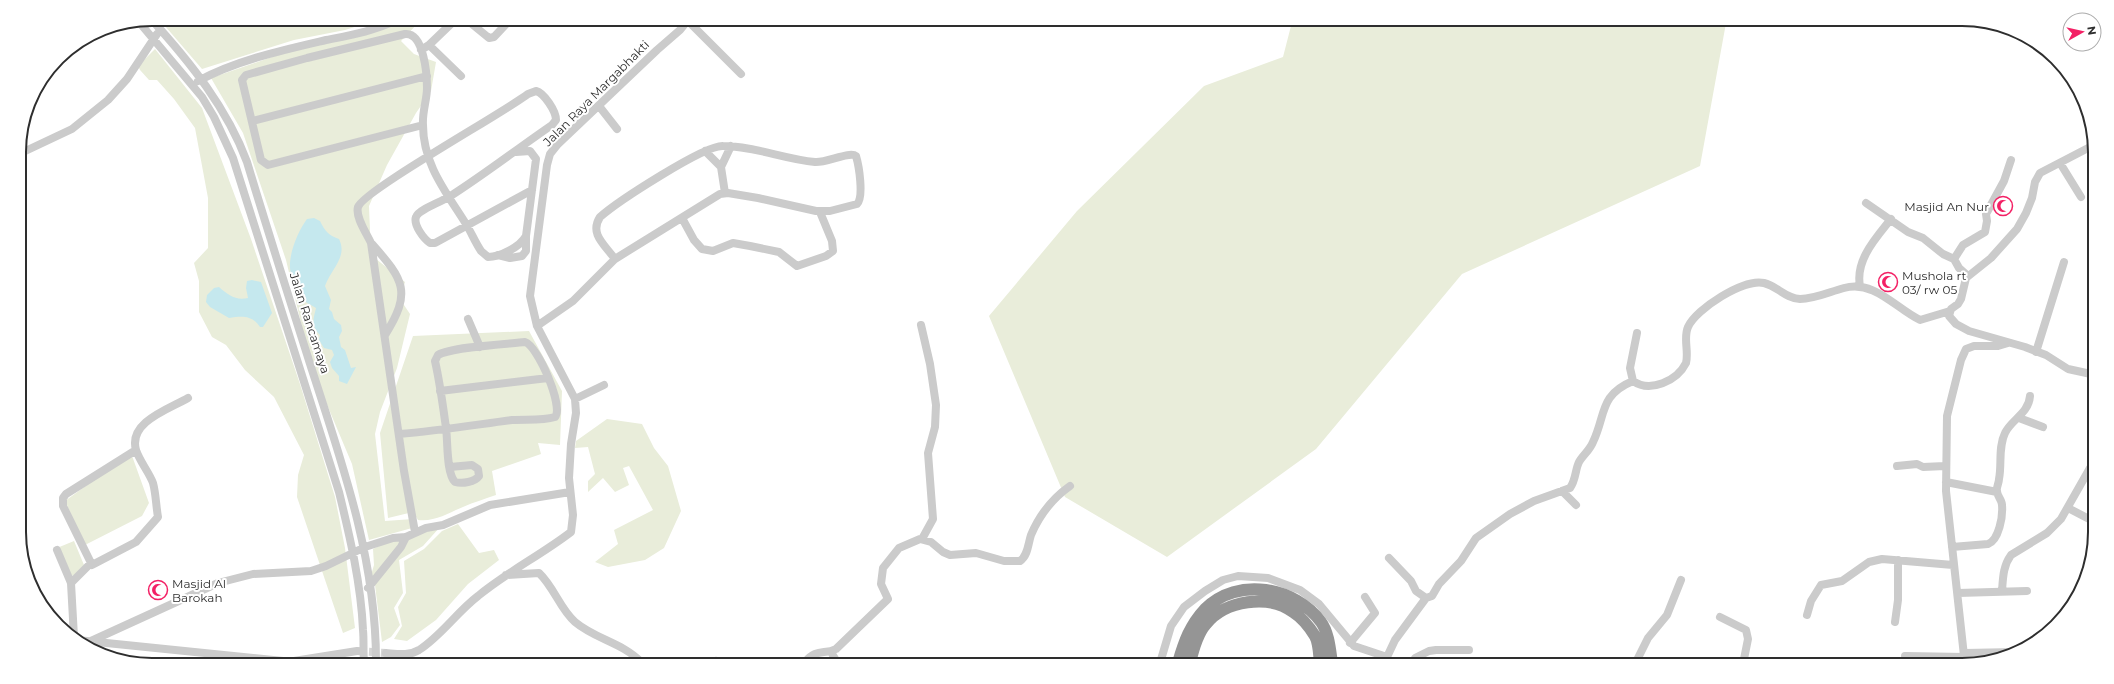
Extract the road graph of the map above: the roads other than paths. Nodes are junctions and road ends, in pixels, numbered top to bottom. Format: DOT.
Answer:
graph roads {
  1 [pos="143,26"];
  2 [pos="157,26"];
  3 [pos="381,26"];
  4 [pos="449,26"];
  5 [pos="474,26"];
  6 [pos="504,26"];
  7 [pos="683,26"];
  8 [pos="693,26"];
  9 [pos="161,30"];
  10 [pos="154,38"];
  11 [pos="429,45"];
  12 [pos="421,50"];
  13 [pos="741,74"];
  14 [pos="427,76"];
  15 [pos="460,76"];
  16 [pos="201,79"];
  17 [pos="192,84"];
  18 [pos="599,106"];
  19 [pos="252,121"];
  20 [pos="422,125"];
  21 [pos="617,129"];
  22 [pos="732,146"];
  23 [pos="2088,148"];
  24 [pos="26,151"];
  25 [pos="705,151"];
  26 [pos="516,152"];
  27 [pos="427,157"];
  28 [pos="2011,160"];
  29 [pos="2060,163"];
  30 [pos="721,168"];
  31 [pos="532,190"];
  32 [pos="725,193"];
  33 [pos="448,197"];
  34 [pos="2081,198"];
  35 [pos="1866,203"];
  36 [pos="820,212"];
  37 [pos="682,218"];
  38 [pos="1891,219"];
  39 [pos="466,225"];
  40 [pos="526,236"];
  41 [pos="371,243"];
  42 [pos="498,255"];
  43 [pos="615,259"];
  44 [pos="1954,259"];
  45 [pos="2064,262"];
  46 [pos="1968,276"];
  47 [pos="1860,286"];
  48 [pos="1950,311"];
  49 [pos="468,319"];
  50 [pos="921,325"];
  51 [pos="537,326"];
  52 [pos="1637,333"];
  53 [pos="385,336"];
  54 [pos="2008,343"];
  55 [pos="480,347"];
  56 [pos="2036,352"];
  57 [pos="2088,373"];
  58 [pos="548,378"];
  59 [pos="1633,381"];
  60 [pos="604,385"];
  61 [pos="440,391"];
  62 [pos="2030,396"];
  63 [pos="188,398"];
  64 [pos="575,399"];
  65 [pos="2019,418"];
  66 [pos="2043,427"];
  67 [pos="446,429"];
  68 [pos="399,434"];
  69 [pos="136,450"];
  70 [pos="1897,466"];
  71 [pos="1945,466"];
  72 [pos="450,467"];
  73 [pos="2088,472"];
  74 [pos="1946,482"];
  75 [pos="1070,486"];
  76 [pos="1562,491"];
  77 [pos="570,492"];
  78 [pos="1997,492"];
  79 [pos="1576,505"];
  80 [pos="2068,508"];
  81 [pos="2088,518"];
  82 [pos="358,522"];
  83 [pos="347,526"];
  84 [pos="415,532"];
  85 [pos="406,537"];
  86 [pos="922,539"];
  87 [pos="365,547"];
  88 [pos="1952,547"];
  89 [pos="58,550"];
  90 [pos="353,552"];
  91 [pos="1389,558"];
  92 [pos="1898,560"];
  93 [pos="91,563"];
  94 [pos="1953,565"];
  95 [pos="504,576"];
  96 [pos="1681,580"];
  97 [pos="71,583"];
  98 [pos="370,586"];
  99 [pos="2002,591"];
  100 [pos="2027,591"];
  101 [pos="1958,593"];
  102 [pos="359,594"];
  103 [pos="1365,597"];
  104 [pos="1426,598"];
  105 [pos="1807,615"];
  106 [pos="1720,617"];
  107 [pos="1895,622"];
  108 [pos="74,631"];
  109 [pos="91,641"];
  110 [pos="1350,643"];
  111 [pos="1469,650"];
  112 [pos="831,652"];
  113 [pos="386,653"];
  114 [pos="1986,655"];
  115 [pos="361,656"];
  116 [pos="1905,656"];
  117 [pos="254,658"];
  118 [pos="334,658"];
  119 [pos="376,658"];
  120 [pos="637,658"];
  121 [pos="810,658"];
  122 [pos="835,658"];
  123 [pos="1161,658"];
  124 [pos="1180,658"];
  125 [pos="1192,658"];
  126 [pos="1319,658"];
  127 [pos="1331,658"];
  128 [pos="1383,658"];
  129 [pos="1389,658"];
  130 [pos="1415,658"];
  131 [pos="1638,658"];
  132 [pos="1744,658"];
  133 [pos="1965,658"];
  1 -- 10 [label="street, Jalan Rancamaya"];
  2 -- 9 [label="street, Jalan Rancamaya"];
  3 -- 16 [label="street"];
  4 -- 11 [label="street"];
  5 -- 6 [label="street"];
  7 -- 18 [label="street, Jalan Raya Margabhakti"];
  8 -- 13 [label="street"];
  9 -- 10 [label="street"];
  9 -- 16 [label="street, Jalan Rancamaya"];
  10 -- 17 [label="street, Jalan Rancamaya"];
  10 -- 24 [label="street"];
  11 -- 12 [label="street"];
  11 -- 15 [label="street"];
  12 -- 14 [label="street"];
  12 -- 19 [label="street"];
  14 -- 19 [label="street"];
  14 -- 20 [label="street"];
  16 -- 17 [label="street"];
  16 -- 82 [label="street, Jalan Rancamaya"];
  17 -- 83 [label="street, Jalan Rancamaya"];
  18 -- 21 [label="street"];
  18 -- 51 [label="street, Jalan Raya Margabhakti"];
  19 -- 20 [label="street"];
  20 -- 27 [label="street"];
  22 -- 25 [label="street"];
  22 -- 30 [label="street"];
  22 -- 36 [label="street"];
  23 -- 29 [label="street"];
  25 -- 30 [label="street"];
  25 -- 43 [label="street"];
  26 -- 27 [label="street"];
  26 -- 31 [label="street"];
  26 -- 33 [label="street"];
  27 -- 33 [label="street"];
  27 -- 41 [label="street"];
  28 -- 44 [label="street"];
  29 -- 34 [label="street"];
  29 -- 46 [label="street"];
  30 -- 32 [label="street"];
  31 -- 39 [label="street"];
  31 -- 40 [label="street"];
  32 -- 36 [label="street"];
  32 -- 37 [label="street"];
  33 -- 39 [label="street"];
  33 -- 39 [label="street"];
  35 -- 38 [label="street"];
  36 -- 37 [label="street"];
  37 -- 43 [label="street"];
  38 -- 44 [label="street"];
  38 -- 47 [label="street"];
  39 -- 42 [label="street"];
  40 -- 42 [label="street"];
  40 -- 42 [label="street"];
  41 -- 53 [label="street"];
  41 -- 53 [label="street"];
  43 -- 51 [label="street"];
  44 -- 46 [label="street"];
  45 -- 56 [label="street"];
  46 -- 48 [label="street"];
  47 -- 48 [label="street"];
  47 -- 59 [label="street"];
  48 -- 54 [label="street"];
  49 -- 55 [label="street"];
  50 -- 86 [label="street"];
  51 -- 64 [label="street, Jalan Raya Margabhakti"];
  52 -- 59 [label="street"];
  53 -- 68 [label="street"];
  54 -- 56 [label="street"];
  54 -- 71 [label="street"];
  55 -- 58 [label="street"];
  55 -- 61 [label="street"];
  56 -- 57 [label="street"];
  58 -- 61 [label="street"];
  58 -- 67 [label="street"];
  59 -- 76 [label="street"];
  60 -- 64 [label="street"];
  61 -- 67 [label="street"];
  62 -- 65 [label="street"];
  63 -- 69 [label="street"];
  64 -- 77 [label="street"];
  65 -- 66 [label="street"];
  65 -- 78 [label="street"];
  67 -- 68 [label="street"];
  67 -- 72 [label="street"];
  68 -- 84 [label="street"];
  69 -- 93 [label="street"];
  69 -- 93 [label="street"];
  70 -- 71 [label="street"];
  71 -- 74 [label="street"];
  73 -- 80 [label="street"];
  74 -- 78 [label="street"];
  74 -- 88 [label="street"];
  75 -- 86 [label="street"];
  76 -- 79 [label="street"];
  76 -- 104 [label="street"];
  77 -- 84 [label="street"];
  77 -- 95 [label="street"];
  78 -- 88 [label="street"];
  80 -- 81 [label="street"];
  80 -- 99 [label="street"];
  82 -- 83 [label="street"];
  82 -- 87 [label="street, Jalan Rancamaya"];
  83 -- 90 [label="street, Jalan Rancamaya"];
  84 -- 85 [label="street"];
  85 -- 87 [label="street"];
  85 -- 98 [label="street"];
  86 -- 112 [label="street"];
  87 -- 90 [label="street"];
  87 -- 98 [label="street, Jalan Rancamaya"];
  88 -- 94 [label="street"];
  89 -- 97 [label="street"];
  90 -- 102 [label="street, Jalan Rancamaya"];
  90 -- 109 [label="street"];
  91 -- 104 [label="street"];
  92 -- 94 [label="street"];
  92 -- 105 [label="street"];
  92 -- 107 [label="street"];
  93 -- 97 [label="street"];
  94 -- 101 [label="street"];
  95 -- 113 [label="street"];
  95 -- 120 [label="street"];
  96 -- 131 [label="street"];
  97 -- 108 [label="street"];
  98 -- 102 [label="street"];
  98 -- 119 [label="street, Jalan Rancamaya"];
  99 -- 100 [label="street"];
  99 -- 101 [label="street"];
  101 -- 133 [label="street"];
  102 -- 115 [label="street, Jalan Rancamaya"];
  103 -- 110 [label="street"];
  104 -- 129 [label="street"];
  106 -- 132 [label="street"];
  109 -- 117 [label="street"];
  110 -- 123 [label="street"];
  110 -- 128 [label="street"];
  111 -- 130 [label="street"];
  112 -- 121 [label="street"];
  112 -- 122 [label="street"];
  114 -- 133 [label="street"];
  115 -- 118 [label="street"];
  116 -- 133 [label="street"];
  124 -- 127 [label="highway"];
  125 -- 126 [label="highway"];
}
